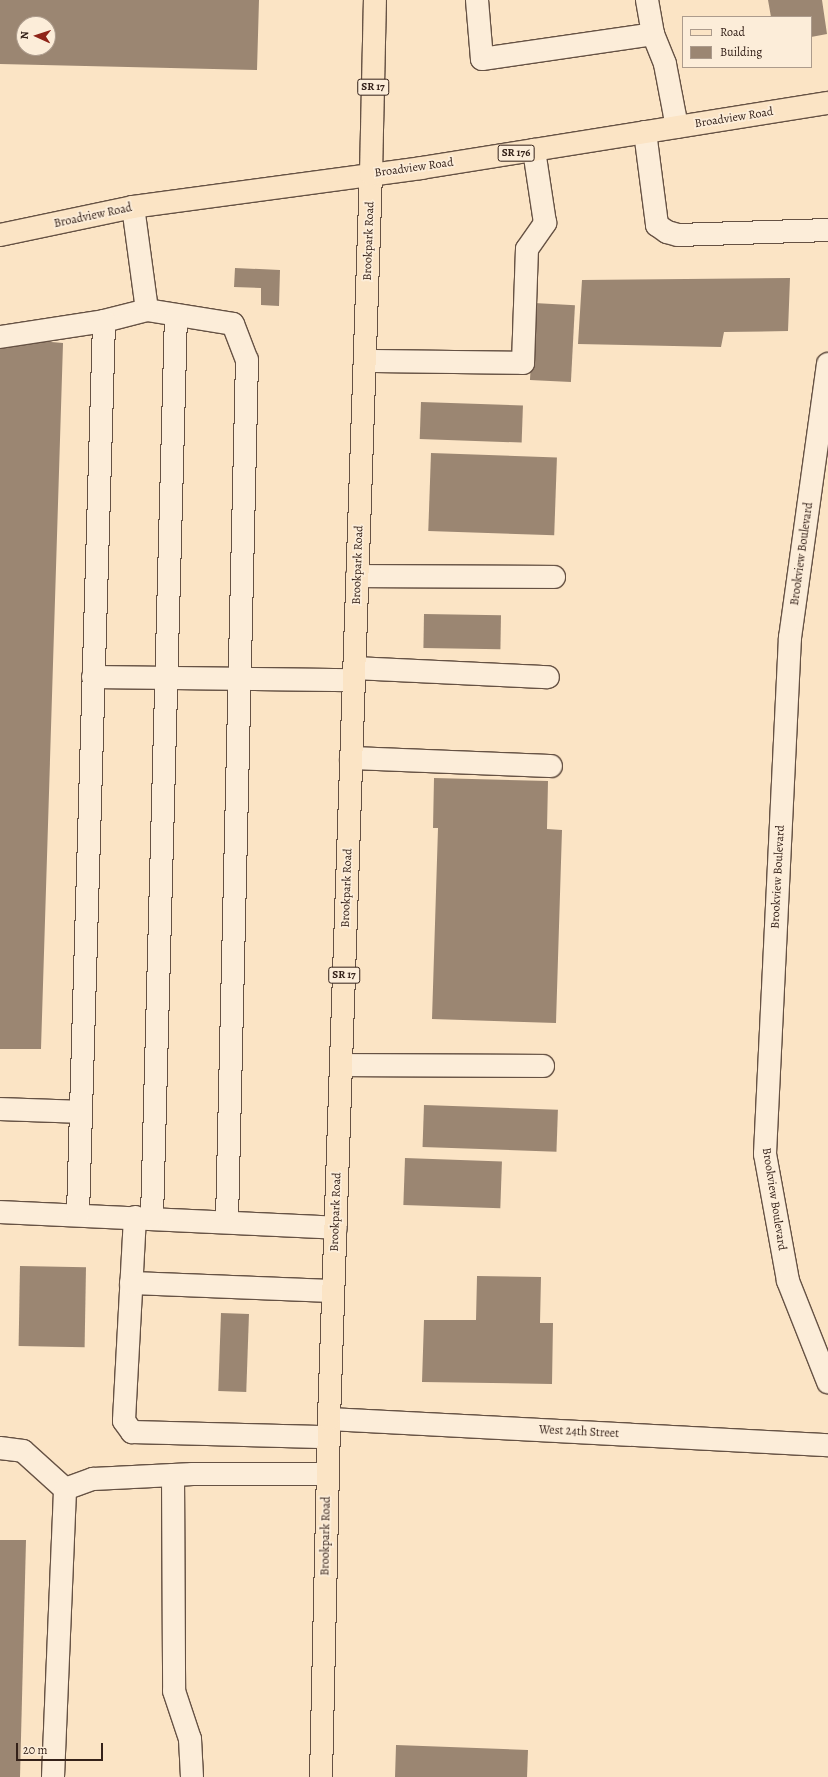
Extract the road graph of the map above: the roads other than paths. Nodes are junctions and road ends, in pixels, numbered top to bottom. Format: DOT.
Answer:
graph roads {
  1 [pos="374,0"];
  2 [pos="477,0"];
  3 [pos="647,0"];
  4 [pos="653,34"];
  5 [pos="828,104"];
  6 [pos="677,128"];
  7 [pos="645,132"];
  8 [pos="534,150"];
  9 [pos="372,174"];
  10 [pos="133,207"];
  11 [pos="828,230"];
  12 [pos="0,235"];
  13 [pos="147,310"];
  14 [pos="176,315"];
  15 [pos="104,320"];
  16 [pos="0,337"];
  17 [pos="365,360"];
  18 [pos="828,364"];
  19 [pos="357,576"];
  20 [pos="554,577"];
  21 [pos="354,674"];
  22 [pos="93,677"];
  23 [pos="548,677"];
  24 [pos="166,678"];
  25 [pos="239,678"];
  26 [pos="351,758"];
  27 [pos="551,766"];
  28 [pos="341,1065"];
  29 [pos="543,1066"];
  30 [pos="0,1109"];
  31 [pos="80,1112"];
  32 [pos="0,1212"];
  33 [pos="78,1214"];
  34 [pos="144,1217"];
  35 [pos="227,1222"];
  36 [pos="336,1228"];
  37 [pos="131,1283"];
  38 [pos="333,1291"];
  39 [pos="828,1382"];
  40 [pos="329,1428"];
  41 [pos="828,1445"];
  42 [pos="0,1448"];
  43 [pos="328,1474"];
  44 [pos="183,1475"];
  45 [pos="65,1489"];
  46 [pos="53,1777"];
  47 [pos="192,1777"];
  48 [pos="321,1777"];
  1 -- 9 [label="main road, Brookpark Road / SR 17"];
  2 -- 4 [label="street"];
  3 -- 4 [label="street"];
  4 -- 6 [label="street"];
  5 -- 6 [label="main road, Broadview Road / SR 176"];
  6 -- 7 [label="main road, Broadview Road / SR 176"];
  7 -- 8 [label="main road, Broadview Road / SR 176"];
  7 -- 11 [label="street"];
  8 -- 9 [label="main road, Broadview Road / SR 176"];
  8 -- 17 [label="street"];
  9 -- 10 [label="main road, Broadview Road"];
  9 -- 17 [label="main road, Brookpark Road / SR 17"];
  10 -- 12 [label="main road, Broadview Road"];
  10 -- 13 [label="street"];
  13 -- 14 [label="street"];
  13 -- 15 [label="street"];
  14 -- 24 [label="street"];
  14 -- 25 [label="street"];
  15 -- 16 [label="street"];
  15 -- 22 [label="street"];
  17 -- 19 [label="main road, Brookpark Road / SR 17"];
  18 -- 39 [label="street, Brookview Boulevard"];
  19 -- 20 [label="street"];
  19 -- 21 [label="main road, Brookpark Road / SR 17"];
  21 -- 23 [label="street"];
  21 -- 25 [label="street"];
  21 -- 26 [label="main road, Brookpark Road / SR 17"];
  22 -- 24 [label="street"];
  22 -- 31 [label="street"];
  24 -- 25 [label="street"];
  24 -- 34 [label="street"];
  25 -- 35 [label="street"];
  26 -- 27 [label="street"];
  26 -- 28 [label="main road, Brookpark Road / SR 17"];
  28 -- 29 [label="street"];
  28 -- 36 [label="main road, Brookpark Road / SR 17"];
  30 -- 31 [label="street"];
  31 -- 33 [label="street"];
  32 -- 33 [label="street"];
  33 -- 34 [label="street"];
  34 -- 35 [label="street"];
  34 -- 37 [label="street"];
  35 -- 36 [label="street"];
  36 -- 38 [label="main road, Brookpark Road / SR 17"];
  37 -- 38 [label="street"];
  37 -- 40 [label="street, West 24th Street"];
  38 -- 40 [label="main road, Brookpark Road / SR 17"];
  40 -- 41 [label="street, West 24th Street"];
  40 -- 43 [label="main road, Brookpark Road / SR 17"];
  42 -- 45 [label="street"];
  43 -- 44 [label="street"];
  43 -- 48 [label="main road, Brookpark Road / SR 17"];
  44 -- 45 [label="street"];
  44 -- 47 [label="street"];
  45 -- 46 [label="street"];
}
